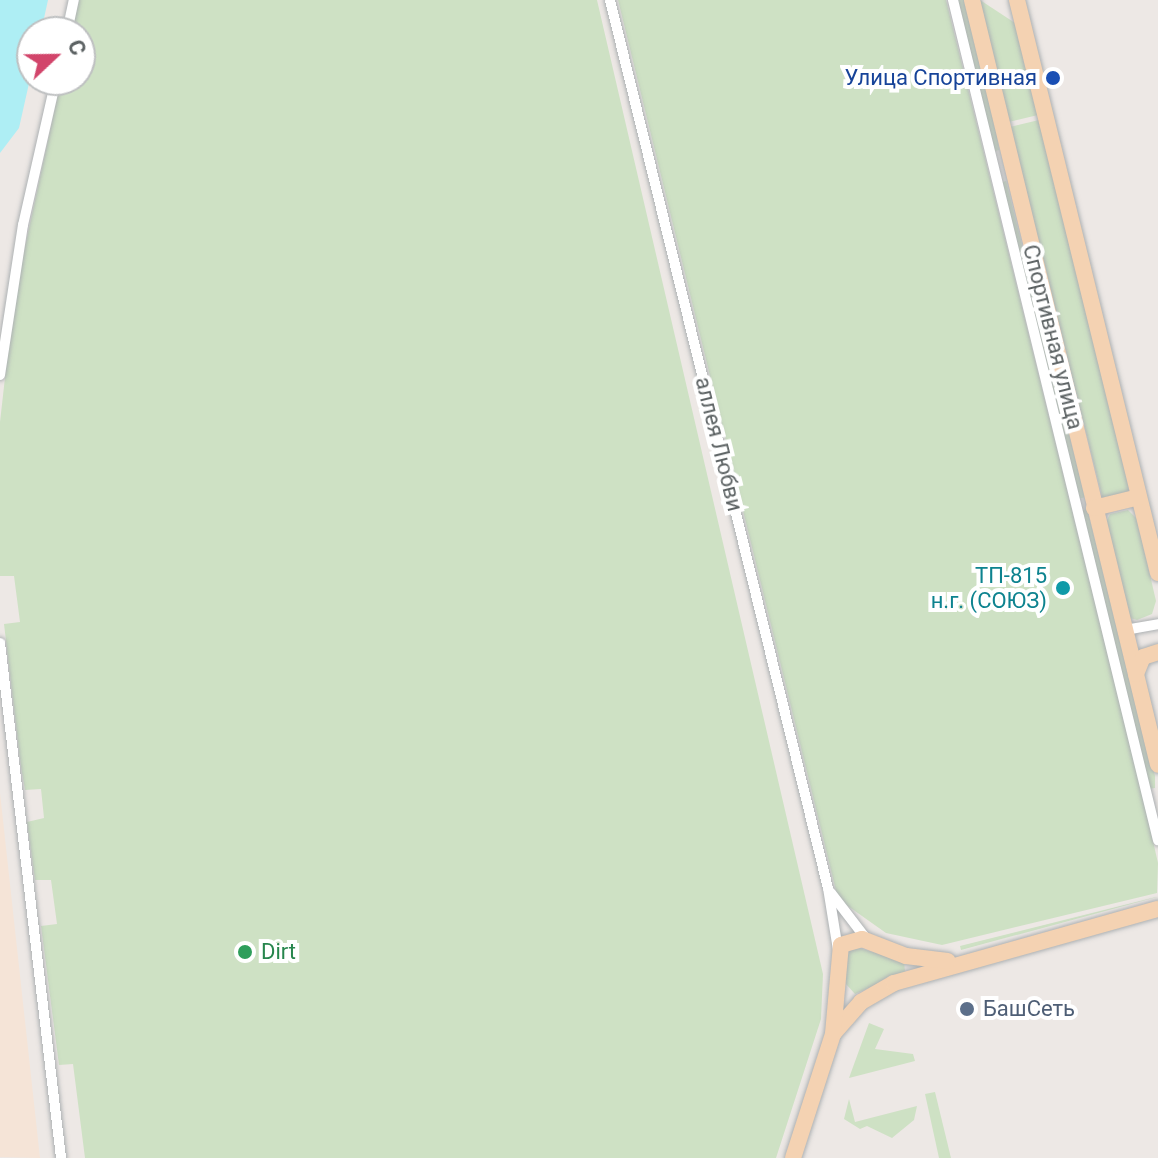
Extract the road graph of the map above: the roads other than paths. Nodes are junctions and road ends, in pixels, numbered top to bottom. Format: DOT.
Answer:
graph roads {
  1 [pos="610,0"];
  2 [pos="953,0"];
  3 [pos="972,0"];
  4 [pos="1014,3"];
  5 [pos="52,96"];
  6 [pos="0,375"];
  7 [pos="1139,497"];
  8 [pos="1094,508"];
  9 [pos="1158,573"];
  10 [pos="1158,624"];
  11 [pos="1125,630"];
  12 [pos="0,643"];
  13 [pos="1158,652"];
  14 [pos="1136,674"];
  15 [pos="1158,765"];
  16 [pos="1158,840"];
  17 [pos="828,888"];
  18 [pos="1158,909"];
  19 [pos="868,940"];
  20 [pos="838,950"];
  21 [pos="906,956"];
  22 [pos="961,961"];
  23 [pos="906,979"];
  24 [pos="839,989"];
  25 [pos="861,1002"];
  26 [pos="833,1034"];
  27 [pos="61,1158"];
  28 [pos="793,1158"];
  1 -- 17 [label="street, аллея Любви"];
  2 -- 16 [label="street"];
  3 -- 8 [label="main road, Спортивная улица"];
  4 -- 7 [label="main road, Спортивная улица"];
  5 -- 6 [label="street"];
  7 -- 8 [label="main road"];
  7 -- 9 [label="main road, Спортивная улица"];
  8 -- 11 [label="main road, Спортивная улица"];
  10 -- 11 [label="street"];
  11 -- 14 [label="main road, Спортивная улица"];
  12 -- 27 [label="street"];
  13 -- 14 [label="main road"];
  14 -- 15 [label="main road, Спортивная улица"];
  17 -- 19 [label="street, аллея Любви"];
  17 -- 20 [label="street, аллея Любви"];
  18 -- 22 [label="main road"];
  19 -- 20 [label="main road"];
  19 -- 21 [label="main road"];
  20 -- 24 [label="main road"];
  21 -- 22 [label="main road"];
  21 -- 23 [label="main road"];
  22 -- 23 [label="main road"];
  23 -- 25 [label="main road"];
  24 -- 25 [label="main road"];
  24 -- 26 [label="main road"];
  25 -- 26 [label="main road"];
  26 -- 28 [label="main road"];
}
